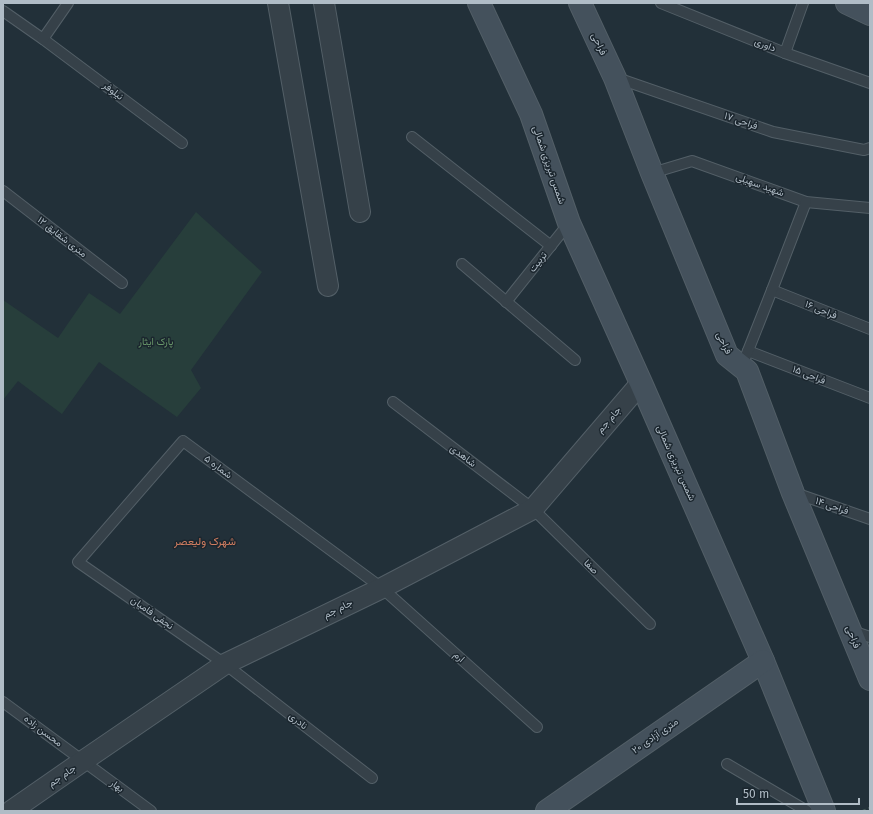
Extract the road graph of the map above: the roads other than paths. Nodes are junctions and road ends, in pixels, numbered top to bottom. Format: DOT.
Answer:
graph roads {
  1 [pos="68,3"];
  2 [pos="278,3"];
  3 [pos="324,3"];
  4 [pos="479,3"];
  5 [pos="580,3"];
  6 [pos="661,3"];
  7 [pos="803,3"];
  8 [pos="847,3"];
  9 [pos="3,10"];
  10 [pos="870,14"];
  11 [pos="43,39"];
  12 [pos="785,53"];
  13 [pos="615,78"];
  14 [pos="870,83"];
  15 [pos="412,137"];
  16 [pos="182,143"];
  17 [pos="870,148"];
  18 [pos="652,173"];
  19 [pos="3,191"];
  20 [pos="806,202"];
  21 [pos="870,208"];
  22 [pos="360,212"];
  23 [pos="569,223"];
  24 [pos="551,246"];
  25 [pos="462,264"];
  26 [pos="122,283"];
  27 [pos="328,286"];
  28 [pos="772,290"];
  29 [pos="506,302"];
  30 [pos="870,329"];
  31 [pos="745,359"];
  32 [pos="575,360"];
  33 [pos="641,383"];
  34 [pos="870,398"];
  35 [pos="393,402"];
  36 [pos="793,493"];
  37 [pos="533,509"];
  38 [pos="870,519"];
  39 [pos="78,562"];
  40 [pos="382,588"];
  41 [pos="650,624"];
  42 [pos="860,634"];
  43 [pos="763,661"];
  44 [pos="225,664"];
  45 [pos="870,679"];
  46 [pos="3,702"];
  47 [pos="537,726"];
  48 [pos="83,761"];
  49 [pos="727,764"];
  50 [pos="372,778"];
  51 [pos="12,811"];
  52 [pos="151,811"];
  53 [pos="547,811"];
  54 [pos="807,811"];
  55 [pos="824,811"];
  1 -- 11 [label="lane"];
  2 -- 27 [label="street"];
  3 -- 22 [label="street"];
  4 -- 23 [label="street, شمس تبریزی شمالی"];
  5 -- 13 [label="street, فراحی"];
  6 -- 12 [label="lane, داوری"];
  7 -- 12 [label="lane"];
  8 -- 10 [label="street"];
  9 -- 11 [label="lane, نیلوفر"];
  11 -- 16 [label="lane, نیلوفر"];
  12 -- 14 [label="lane, داوری"];
  13 -- 17 [label="lane, فراحی ۱۷"];
  13 -- 18 [label="street, فراحی"];
  15 -- 24 [label="lane"];
  18 -- 20 [label="lane, شهید سهیلی"];
  18 -- 31 [label="street, فراحی"];
  19 -- 26 [label="lane, ۱۲ متری شقایق"];
  20 -- 21 [label="lane, شهید سهیلی"];
  20 -- 28 [label="lane"];
  23 -- 24 [label="lane, تربیت"];
  23 -- 33 [label="street, شمس تبریزی شمالی"];
  24 -- 29 [label="lane, تربیت"];
  25 -- 29 [label="lane"];
  28 -- 30 [label="lane, فراحی ۱۶"];
  28 -- 31 [label="lane"];
  29 -- 32 [label="lane"];
  31 -- 34 [label="lane, فراحی ۱۵"];
  31 -- 36 [label="street, فراحی"];
  33 -- 37 [label="street, جام جم"];
  33 -- 43 [label="street, شمس تبریزی شمالی"];
  35 -- 37 [label="lane, شاهدی"];
  36 -- 38 [label="lane, فراحی ۱۴"];
  36 -- 42 [label="street, فراحی"];
  37 -- 40 [label="street, جام جم"];
  37 -- 41 [label="lane, صفا"];
  39 -- 40 [label="lane, شماره ۵"];
  39 -- 44 [label="lane, نجفی فامیان"];
  40 -- 44 [label="street, جام جم"];
  40 -- 47 [label="lane, ارم"];
  42 -- 45 [label="street, فراحی"];
  43 -- 53 [label="street, ۲۰ متری آزادی"];
  43 -- 55 [label="street, شمس تبریزی شمالی"];
  44 -- 48 [label="street, جام جم"];
  44 -- 50 [label="lane, نادری"];
  46 -- 48 [label="lane, محسن زاده"];
  48 -- 51 [label="street, جام جم"];
  48 -- 52 [label="lane, بهار"];
  49 -- 54 [label="lane"];
}
